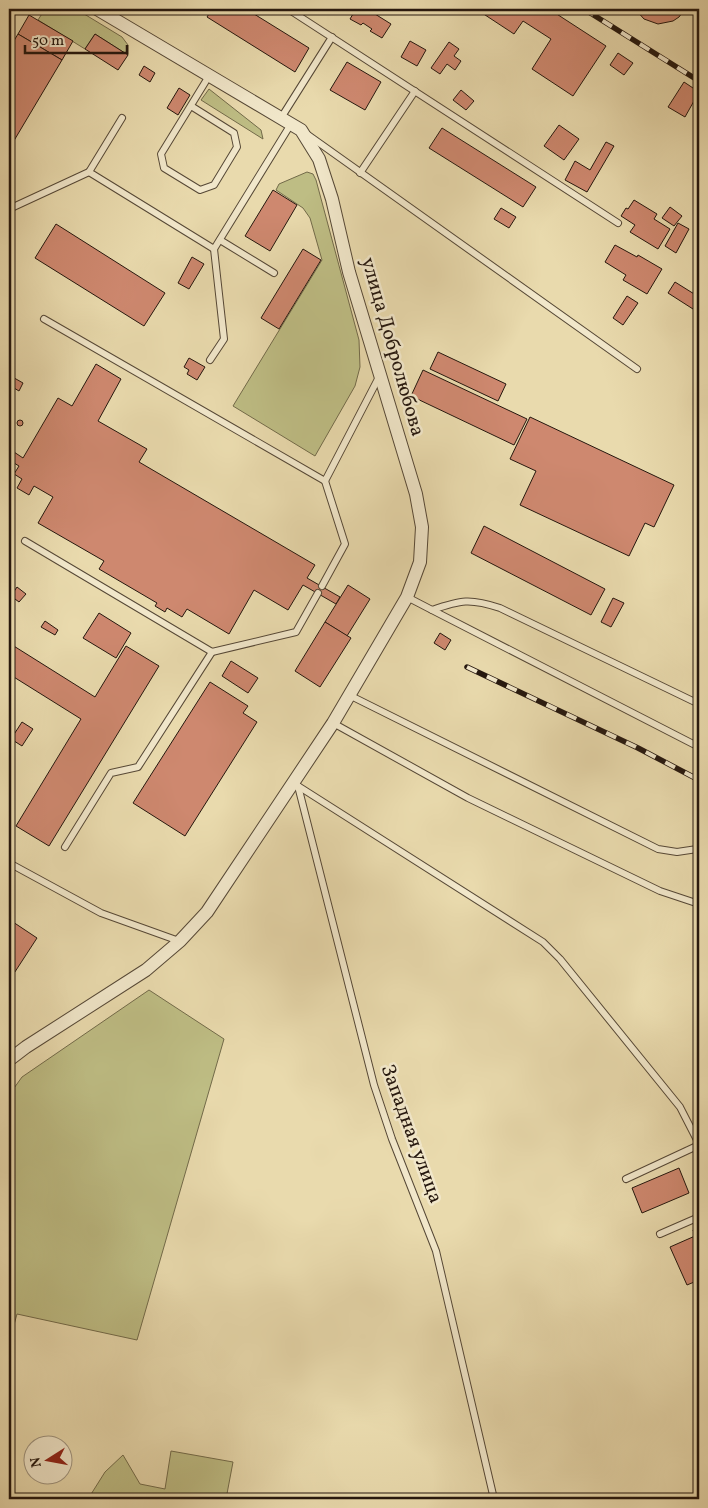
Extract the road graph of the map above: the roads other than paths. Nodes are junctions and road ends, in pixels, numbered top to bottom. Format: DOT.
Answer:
graph roads {
  1 [pos="97,9"];
  2 [pos="288,9"];
  3 [pos="332,36"];
  4 [pos="209,76"];
  5 [pos="415,91"];
  6 [pos="191,106"];
  7 [pos="122,118"];
  8 [pos="291,124"];
  9 [pos="89,172"];
  10 [pos="360,173"];
  11 [pos="9,209"];
  12 [pos="618,223"];
  13 [pos="220,240"];
  14 [pos="214,249"];
  15 [pos="274,273"];
  16 [pos="44,319"];
  17 [pos="210,360"];
  18 [pos="637,369"];
  19 [pos="380,376"];
  20 [pos="325,482"];
  21 [pos="25,541"];
  22 [pos="322,586"];
  23 [pos="318,593"];
  24 [pos="407,597"];
  25 [pos="432,610"];
  26 [pos="212,652"];
  27 [pos="349,695"];
  28 [pos="699,704"];
  29 [pos="332,723"];
  30 [pos="699,747"];
  31 [pos="295,784"];
  32 [pos="699,847"];
  33 [pos="65,848"];
  34 [pos="9,863"];
  35 [pos="699,904"];
  36 [pos="180,941"];
  37 [pos="9,1060"];
  38 [pos="699,1144"];
  39 [pos="626,1179"];
  40 [pos="699,1217"];
  41 [pos="660,1234"];
  42 [pos="494,1499"];
  1 -- 4 [label="street, улица Добролюбова"];
  2 -- 3 [label="lane"];
  3 -- 5 [label="lane"];
  3 -- 8 [label="lane"];
  4 -- 6 [label="lane"];
  4 -- 8 [label="street, улица Добролюбова"];
  5 -- 10 [label="lane"];
  5 -- 12 [label="lane"];
  6 -- 6 [label="lane"];
  7 -- 9 [label="lane"];
  8 -- 10 [label="lane"];
  8 -- 13 [label="lane"];
  8 -- 19 [label="street, улица Добролюбова"];
  9 -- 11 [label="lane"];
  9 -- 14 [label="lane"];
  10 -- 18 [label="lane"];
  13 -- 14 [label="lane"];
  13 -- 15 [label="lane"];
  14 -- 17 [label="lane"];
  16 -- 20 [label="lane"];
  19 -- 20 [label="lane"];
  19 -- 24 [label="street, улица Добролюбова"];
  20 -- 22 [label="lane"];
  21 -- 26 [label="lane"];
  23 -- 26 [label="lane"];
  24 -- 25 [label="lane"];
  24 -- 27 [label="street, улица Добролюбова"];
  25 -- 28 [label="lane"];
  25 -- 30 [label="lane"];
  26 -- 33 [label="lane"];
  27 -- 29 [label="street, улица Добролюбова"];
  27 -- 32 [label="lane"];
  29 -- 31 [label="street, улица Добролюбова"];
  29 -- 35 [label="lane"];
  31 -- 36 [label="street, улица Добролюбова"];
  31 -- 38 [label="lane"];
  31 -- 42 [label="lane, Западная улица"];
  34 -- 36 [label="lane"];
  36 -- 37 [label="street, улица Добролюбова"];
  38 -- 39 [label="lane"];
  40 -- 41 [label="lane"];
}
